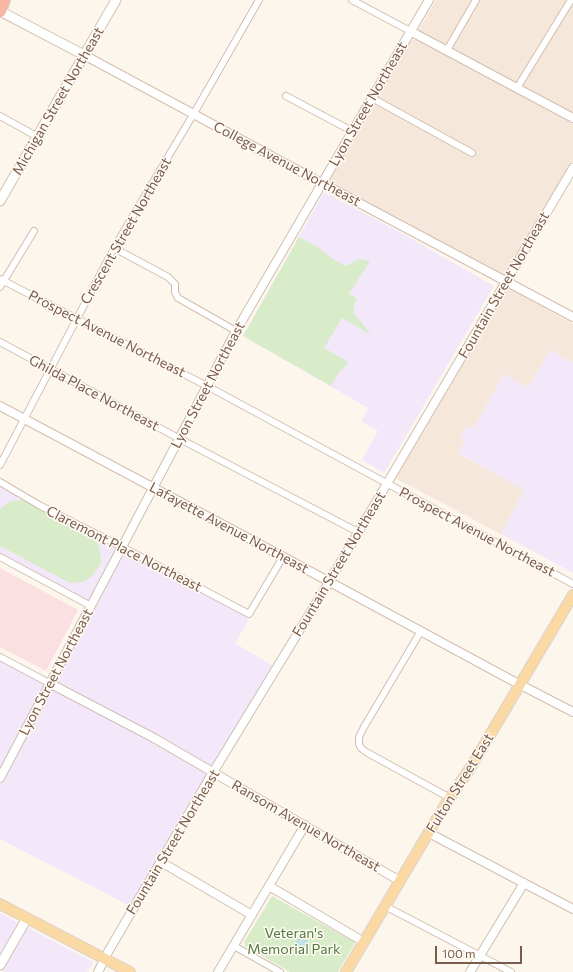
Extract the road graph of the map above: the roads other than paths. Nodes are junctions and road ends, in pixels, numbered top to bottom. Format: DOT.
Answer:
graph roads {
  1 [pos="4,0"];
  2 [pos="116,0"];
  3 [pos="259,0"];
  4 [pos="352,0"];
  5 [pos="428,0"];
  6 [pos="476,0"];
  7 [pos="571,0"];
  8 [pos="0,11"];
  9 [pos="410,31"];
  10 [pos="447,50"];
  11 [pos="84,55"];
  12 [pos="517,88"];
  13 [pos="286,96"];
  14 [pos="372,98"];
  15 [pos="194,114"];
  16 [pos="0,116"];
  17 [pos="573,118"];
  18 [pos="352,131"];
  19 [pos="38,137"];
  20 [pos="472,153"];
  21 [pos="573,168"];
  22 [pos="322,183"];
  23 [pos="0,202"];
  24 [pos="34,232"];
  25 [pos="114,248"];
  26 [pos="2,280"];
  27 [pos="507,281"];
  28 [pos="0,287"];
  29 [pos="573,317"];
  30 [pos="77,318"];
  31 [pos="236,331"];
  32 [pos="0,342"];
  33 [pos="50,369"];
  34 [pos="207,386"];
  35 [pos="0,406"];
  36 [pos="24,419"];
  37 [pos="180,438"];
  38 [pos="0,465"];
  39 [pos="0,482"];
  40 [pos="387,484"];
  41 [pos="153,488"];
  42 [pos="358,532"];
  43 [pos="122,547"];
  44 [pos="0,557"];
  45 [pos="283,557"];
  46 [pos="329,582"];
  47 [pos="573,584"];
  48 [pos="573,595"];
  49 [pos="91,606"];
  50 [pos="421,631"];
  51 [pos="0,657"];
  52 [pos="50,684"];
  53 [pos="520,685"];
  54 [pos="573,712"];
  55 [pos="214,772"];
  56 [pos="0,777"];
  57 [pos="450,798"];
  58 [pos="305,825"];
  59 [pos="429,833"];
  60 [pos="161,862"];
  61 [pos="400,881"];
  62 [pos="524,883"];
  63 [pos="269,886"];
  64 [pos="0,904"];
  65 [pos="385,906"];
  66 [pos="573,909"];
  67 [pos="252,915"];
  68 [pos="27,918"];
  69 [pos="364,942"];
  70 [pos="234,946"];
  71 [pos="480,955"];
  72 [pos="105,959"];
  73 [pos="0,965"];
  74 [pos="98,972"];
  75 [pos="130,972"];
  76 [pos="218,972"];
  77 [pos="280,972"];
  78 [pos="346,972"];
  79 [pos="470,972"];
  80 [pos="511,972"];
  1 -- 8 [label="highway"];
  2 -- 11 [label="main road, Michigan Street Northeast"];
  3 -- 15 [label="street, Crescent Street Northeast"];
  4 -- 9 [label="street"];
  5 -- 9 [label="street, Lyon Street Northeast"];
  6 -- 10 [label="street"];
  7 -- 12 [label="street"];
  8 -- 11 [label="main road, College Avenue Northeast"];
  9 -- 10 [label="street"];
  9 -- 14 [label="street, Lyon Street Northeast"];
  10 -- 12 [label="street"];
  11 -- 15 [label="street, College Avenue Northeast"];
  11 -- 19 [label="main road, Michigan Street Northeast"];
  12 -- 17 [label="street"];
  13 -- 18 [label="street"];
  14 -- 18 [label="street, Lyon Street Northeast"];
  14 -- 20 [label="street"];
  15 -- 22 [label="street, College Avenue Northeast"];
  15 -- 25 [label="street, Crescent Street Northeast"];
  16 -- 19 [label="street"];
  18 -- 22 [label="street, Lyon Street Northeast"];
  19 -- 23 [label="main road, Michigan Street Northeast"];
  21 -- 27 [label="street, Fountain Street Northeast"];
  22 -- 27 [label="street, College Avenue Northeast"];
  22 -- 31 [label="street, Lyon Street Northeast"];
  24 -- 26 [label="street"];
  25 -- 30 [label="street, Crescent Street Northeast"];
  25 -- 31 [label="street"];
  26 -- 28 [label="street"];
  26 -- 30 [label="street, Prospect Avenue Northeast"];
  27 -- 29 [label="street, College Avenue Northeast"];
  27 -- 40 [label="street, Fountain Street Northeast"];
  30 -- 33 [label="street, Crescent Street Northeast"];
  30 -- 34 [label="street, Prospect Avenue Northeast"];
  31 -- 34 [label="street, Lyon Street Northeast"];
  32 -- 33 [label="street, Ghilda Place Northeast"];
  33 -- 36 [label="street, Crescent Street Northeast"];
  33 -- 37 [label="street, Ghilda Place Northeast"];
  34 -- 37 [label="street, Lyon Street Northeast"];
  34 -- 40 [label="street, Prospect Avenue Northeast"];
  35 -- 36 [label="street, Lafayette Avenue Northeast"];
  36 -- 38 [label="street, Crescent Street Northeast"];
  36 -- 41 [label="street, Lafayette Avenue Northeast"];
  37 -- 41 [label="street, Lyon Street Northeast"];
  37 -- 42 [label="street, Ghilda Place Northeast"];
  39 -- 43 [label="street, Claremont Place Northeast"];
  40 -- 42 [label="street, Fountain Street Northeast"];
  40 -- 47 [label="street, Prospect Avenue Northeast"];
  41 -- 43 [label="street, Lyon Street Northeast"];
  41 -- 45 [label="street, Lafayette Avenue Northeast"];
  42 -- 46 [label="street, Fountain Street Northeast"];
  43 -- 45 [label="street, Claremont Place Northeast"];
  43 -- 49 [label="street, Lyon Street Northeast"];
  44 -- 49 [label="street"];
  45 -- 46 [label="street, Lafayette Avenue Northeast"];
  46 -- 50 [label="street, Lafayette Avenue Northeast"];
  46 -- 55 [label="street, Fountain Street Northeast"];
  48 -- 53 [label="main road, Fulton Street East"];
  49 -- 52 [label="street, Lyon Street Northeast"];
  50 -- 53 [label="street, Lafayette Avenue Northeast"];
  50 -- 57 [label="street"];
  51 -- 52 [label="street, Ransom Avenue Northeast"];
  52 -- 55 [label="street, Ransom Avenue Northeast"];
  52 -- 56 [label="street, Lyon Street Northeast"];
  53 -- 54 [label="street, Lafayette Avenue Northeast"];
  53 -- 57 [label="main road, Fulton Street East"];
  55 -- 58 [label="street, Ransom Avenue Northeast"];
  55 -- 60 [label="street, Fountain Street Northeast"];
  57 -- 59 [label="main road, Fulton Street East"];
  58 -- 61 [label="street, Ransom Avenue Northeast"];
  58 -- 63 [label="street"];
  59 -- 61 [label="main road, Fulton Street East"];
  59 -- 62 [label="street"];
  60 -- 67 [label="street"];
  60 -- 72 [label="street, Fountain Street Northeast"];
  61 -- 65 [label="main road, Fulton Street East"];
  62 -- 66 [label="street"];
  62 -- 71 [label="street"];
  63 -- 67 [label="street"];
  63 -- 69 [label="street"];
  64 -- 68 [label="main road"];
  65 -- 69 [label="main road, Fulton Street East"];
  65 -- 71 [label="street"];
  67 -- 70 [label="street"];
  68 -- 72 [label="main road"];
  68 -- 73 [label="main road"];
  69 -- 78 [label="main road, Fulton Street East"];
  70 -- 76 [label="street"];
  70 -- 77 [label="street"];
  71 -- 79 [label="street"];
  71 -- 80 [label="street"];
  72 -- 74 [label="street, Fountain Street Northeast"];
  72 -- 75 [label="main road"];
}
